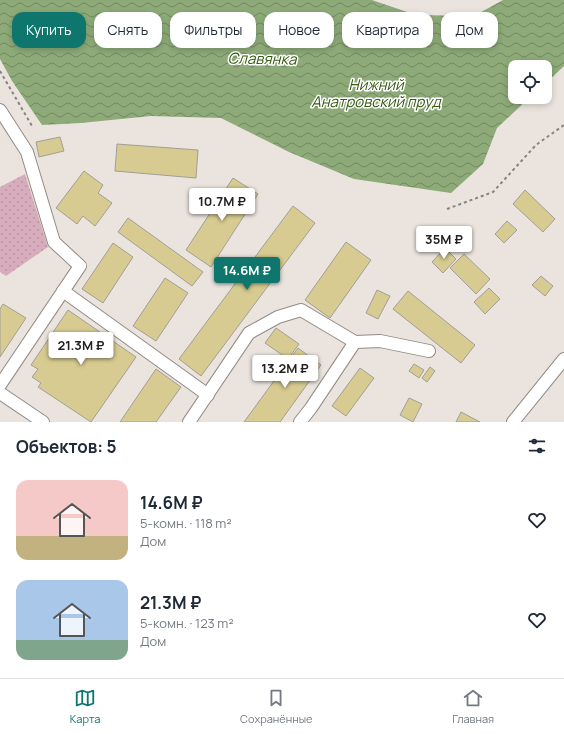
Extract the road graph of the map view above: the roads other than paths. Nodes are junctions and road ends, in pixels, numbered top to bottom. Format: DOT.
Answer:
graph roads {
  1 [pos="0,110"];
  2 [pos="63,291"];
  3 [pos="355,342"];
  4 [pos="429,351"];
  5 [pos="564,359"];
  6 [pos="0,385"];
  7 [pos="0,393"];
  8 [pos="208,395"];
  9 [pos="43,422"];
  10 [pos="189,422"];
  11 [pos="300,422"];
  12 [pos="513,422"];
  1 -- 2 [label="street"];
  2 -- 6 [label="street"];
  2 -- 8 [label="street"];
  3 -- 4 [label="street"];
  3 -- 8 [label="street"];
  3 -- 11 [label="street"];
  5 -- 12 [label="street"];
  7 -- 9 [label="street"];
  8 -- 10 [label="street"];
}
